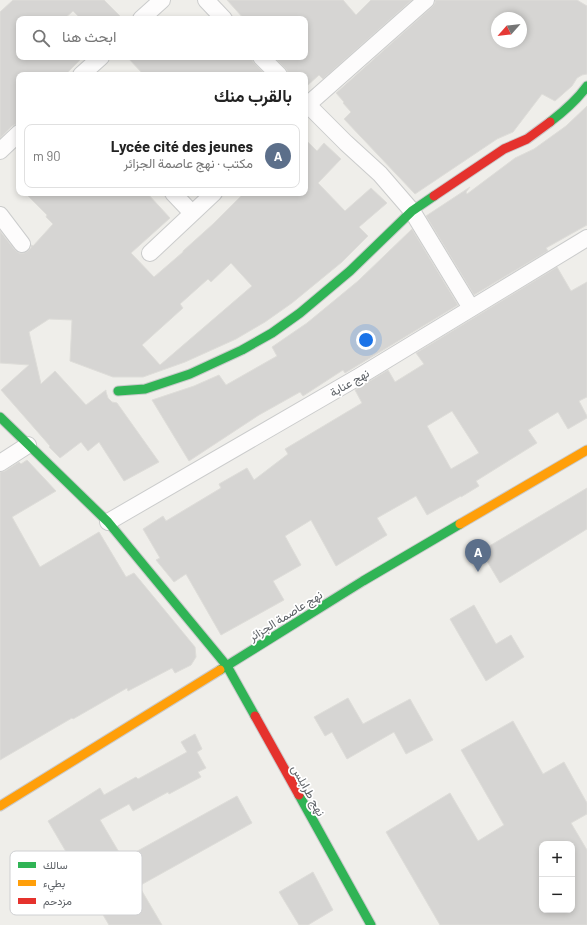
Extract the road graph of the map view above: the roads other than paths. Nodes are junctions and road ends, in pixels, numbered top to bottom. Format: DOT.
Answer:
graph roads {
  1 [pos="162,0"];
  2 [pos="206,0"];
  3 [pos="426,0"];
  4 [pos="145,16"];
  5 [pos="221,16"];
  6 [pos="98,60"];
  7 [pos="264,60"];
  8 [pos="84,72"];
  9 [pos="276,72"];
  10 [pos="587,86"];
  11 [pos="308,103"];
  12 [pos="308,107"];
  13 [pos="16,136"];
  14 [pos="0,151"];
  15 [pos="176,196"];
  16 [pos="211,196"];
  17 [pos="412,211"];
  18 [pos="192,213"];
  19 [pos="0,215"];
  20 [pos="587,238"];
  21 [pos="22,244"];
  22 [pos="150,253"];
  23 [pos="471,308"];
  24 [pos="118,391"];
  25 [pos="0,417"];
  26 [pos="28,445"];
  27 [pos="587,450"];
  28 [pos="0,463"];
  29 [pos="108,522"];
  30 [pos="227,666"];
  31 [pos="0,806"];
  32 [pos="370,925"];
  1 -- 4 [label="street"];
  2 -- 5 [label="street"];
  3 -- 11 [label="street"];
  6 -- 8 [label="street"];
  7 -- 9 [label="street"];
  10 -- 17 [label="street"];
  12 -- 17 [label="street"];
  13 -- 14 [label="street"];
  15 -- 18 [label="street"];
  16 -- 18 [label="street"];
  17 -- 23 [label="street"];
  17 -- 24 [label="street"];
  18 -- 22 [label="street"];
  19 -- 21 [label="street"];
  20 -- 23 [label="street, نهج عنابة"];
  23 -- 29 [label="street, نهج عنابة"];
  25 -- 26 [label="street, نهج طرابلس"];
  26 -- 28 [label="street"];
  26 -- 29 [label="street, نهج طرابلس"];
  27 -- 30 [label="street, نهج عاصمة الجزائر"];
  29 -- 30 [label="street, نهج طرابلس"];
  30 -- 31 [label="street, نهج عاصمة الجزائر"];
  30 -- 32 [label="street, نهج طرابلس"];
}
